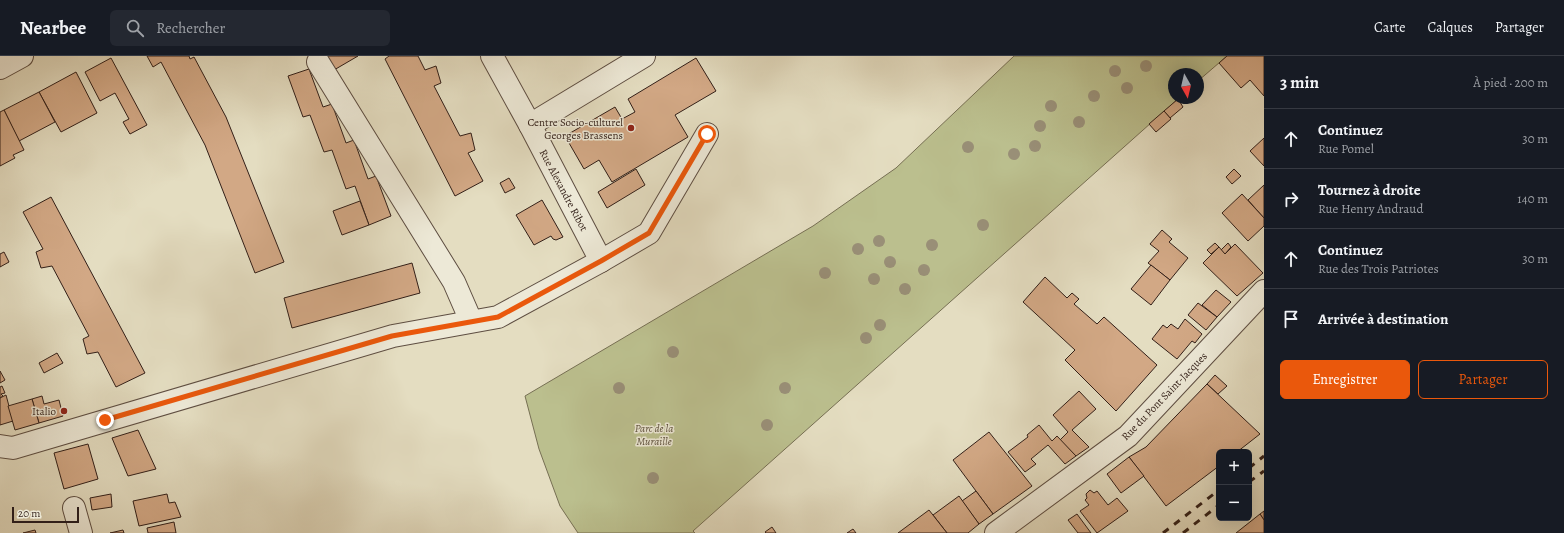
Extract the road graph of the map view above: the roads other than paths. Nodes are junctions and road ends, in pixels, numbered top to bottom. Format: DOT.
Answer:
graph roads {
  1 [pos="22,56"];
  2 [pos="492,56"];
  3 [pos="644,56"];
  4 [pos="318,62"];
  5 [pos="0,68"];
  6 [pos="530,125"];
  7 [pos="707,134"];
  8 [pos="601,261"];
  9 [pos="1264,291"];
  10 [pos="472,321"];
  11 [pos="0,446"];
  12 [pos="74,508"];
  13 [pos="81,533"];
  14 [pos="996,533"];
  1 -- 5 [label="street"];
  2 -- 6 [label="street, Rue Alexandre Ribot"];
  3 -- 6 [label="street"];
  4 -- 10 [label="street"];
  6 -- 8 [label="street, Rue Alexandre Ribot"];
  7 -- 8 [label="street"];
  8 -- 10 [label="street"];
  9 -- 14 [label="street, Rue du Pont Saint-Jacques"];
  10 -- 11 [label="street"];
  12 -- 13 [label="street"];
}
